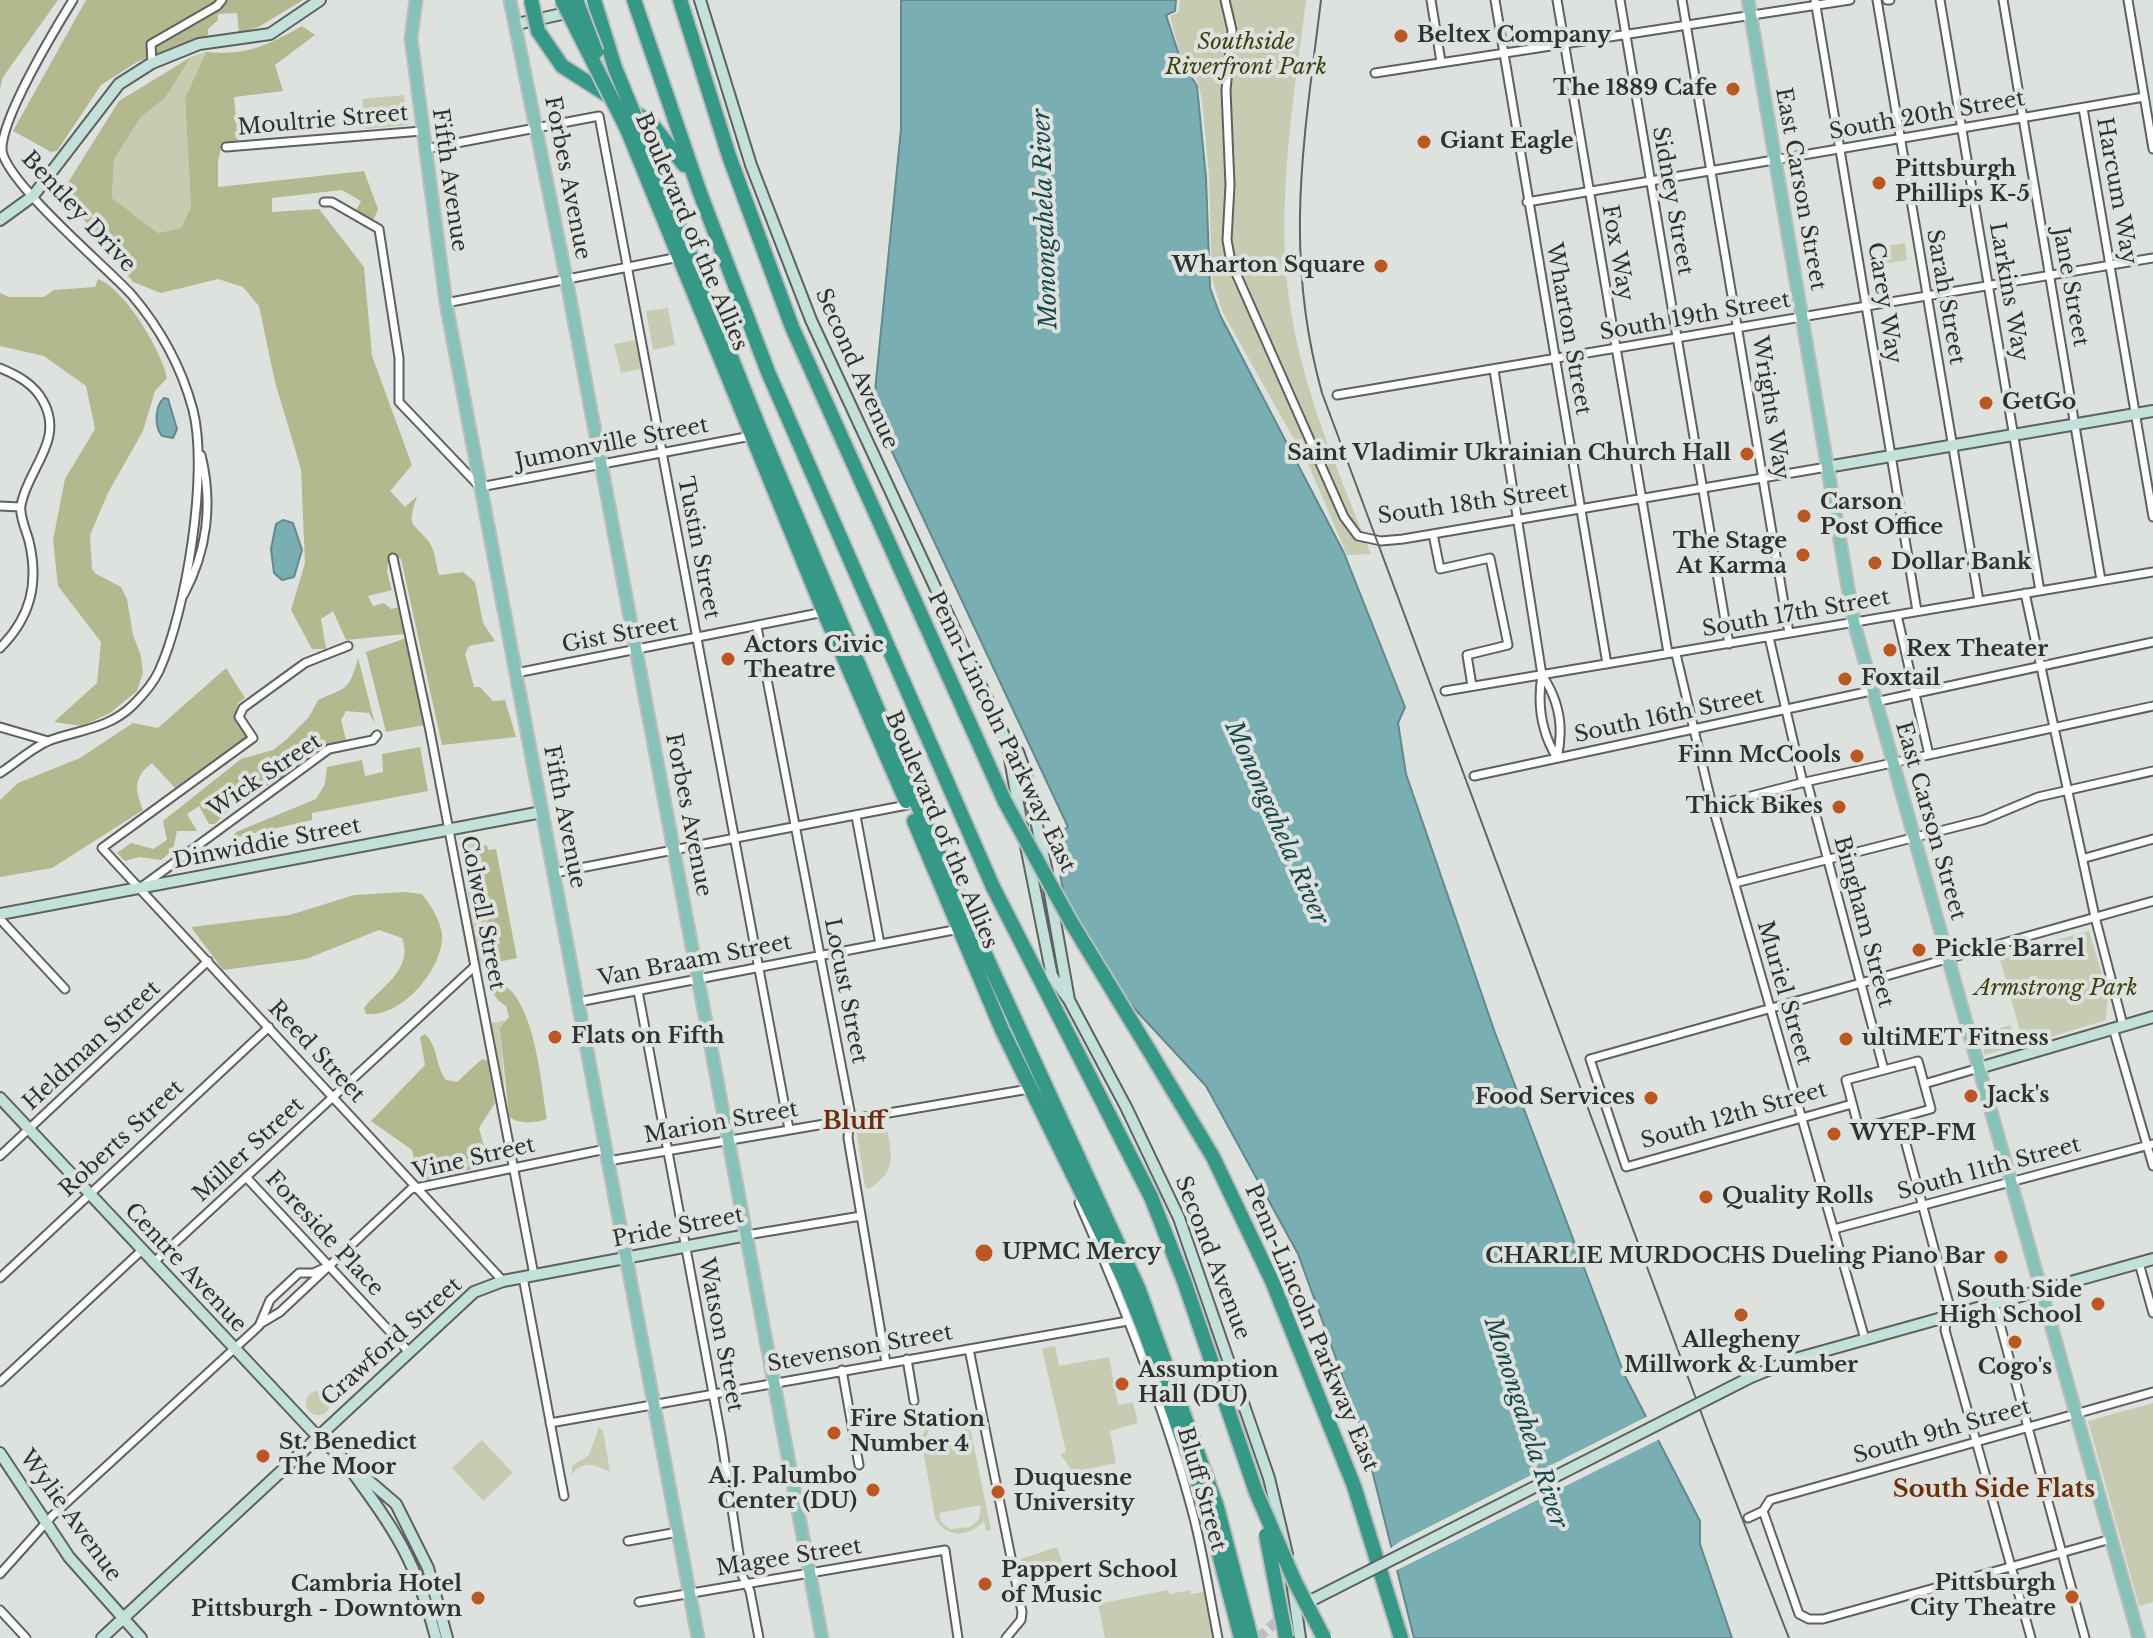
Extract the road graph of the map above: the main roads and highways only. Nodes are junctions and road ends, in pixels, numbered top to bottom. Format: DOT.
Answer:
graph roads {
  1 [pos="320,0"];
  2 [pos="416,0"];
  3 [pos="510,0"];
  4 [pos="531,0"];
  5 [pos="562,0"];
  6 [pos="576,0"];
  7 [pos="588,0"];
  8 [pos="594,0"];
  9 [pos="602,0"];
  10 [pos="634,0"];
  11 [pos="682,0"];
  12 [pos="700,0"];
  13 [pos="1748,0"];
  14 [pos="517,24"];
  15 [pos="615,68"];
  16 [pos="632,127"];
  17 [pos="700,193"];
  18 [pos="0,220"];
  19 [pos="2153,411"];
  20 [pos="1827,467"];
  21 [pos="1007,742"];
  22 [pos="542,812"];
  23 [pos="0,917"];
  24 [pos="1069,1000"];
  25 [pos="2153,1017"];
  26 [pos="1979,1068"];
  27 [pos="0,1098"];
  28 [pos="747,1235"];
  29 [pos="627,1258"];
  30 [pos="2153,1259"];
  31 [pos="503,1281"];
  32 [pos="2041,1290"];
  33 [pos="318,1437"];
  34 [pos="0,1453"];
  35 [pos="345,1462"];
  36 [pos="1256,1492"];
  37 [pos="1296,1611"];
  38 [pos="122,1619"];
  39 [pos="1279,1619"];
  40 [pos="1283,1636"];
  41 [pos="102,1638"];
  42 [pos="141,1638"];
  43 [pos="436,1638"];
  44 [pos="447,1638"];
  45 [pos="698,1638"];
  46 [pos="822,1638"];
  47 [pos="1241,1638"];
  48 [pos="1251,1638"];
  49 [pos="1300,1638"];
  50 [pos="1324,1638"];
  51 [pos="1401,1638"];
  52 [pos="2139,1638"];
  1 -- 18 [label="main road"];
  2 -- 22 [label="main road, Fifth Avenue"];
  3 -- 14 [label="main road, Forbes Avenue"];
  4 -- 17 [label="highway, bridge"];
  5 -- 16 [label="highway, Boulevard of the Allies, bridge"];
  6 -- 16 [label="highway, bridge"];
  7 -- 14 [label="main road"];
  8 -- 15 [label="highway, Boulevard of the Allies"];
  9 -- 15 [label="highway"];
  10 -- 17 [label="highway"];
  11 -- 51 [label="highway, Penn-Lincoln Parkway East, bridge"];
  12 -- 21 [label="main road, Second Avenue"];
  13 -- 20 [label="main road, East Carson Street"];
  14 -- 28 [label="main road, Forbes Avenue"];
  15 -- 16 [label="highway, Boulevard of the Allies, bridge"];
  16 -- 47 [label="highway, Boulevard of the Allies"];
  16 -- 48 [label="highway, Boulevard of the Allies"];
  17 -- 36 [label="highway"];
  19 -- 20 [label="main road, South 18th Street"];
  20 -- 26 [label="main road, East Carson Street"];
  21 -- 24 [label="main road, Second Avenue"];
  21 -- 24 [label="main road, Second Avenue"];
  22 -- 23 [label="main road, Dinwiddie Street"];
  22 -- 29 [label="main road, Fifth Avenue"];
  24 -- 37 [label="main road, Second Avenue"];
  25 -- 26 [label="main road"];
  26 -- 32 [label="main road, East Carson Street"];
  27 -- 33 [label="main road, Centre Avenue"];
  28 -- 29 [label="main road, Pride Street"];
  28 -- 46 [label="main road, Forbes Avenue"];
  29 -- 31 [label="main road, Pride Street"];
  29 -- 45 [label="main road, Fifth Avenue"];
  30 -- 32 [label="main road"];
  31 -- 33 [label="main road, Crawford Street"];
  32 -- 37 [label="main road, bridge"];
  32 -- 52 [label="main road, East Carson Street"];
  33 -- 35 [label="main road, Centre Avenue"];
  33 -- 38 [label="main road, Crawford Street"];
  34 -- 38 [label="main road, Wylie Avenue"];
  35 -- 43 [label="main road, Centre Avenue"];
  35 -- 44 [label="main road, Centre Avenue"];
  36 -- 40 [label="highway, bridge"];
  36 -- 50 [label="highway, bridge"];
  37 -- 39 [label="main road"];
  37 -- 40 [label="main road"];
  37 -- 49 [label="main road, Second Avenue"];
  38 -- 41 [label="main road, Crawford Street"];
  38 -- 42 [label="main road, Wylie Avenue"];
}
